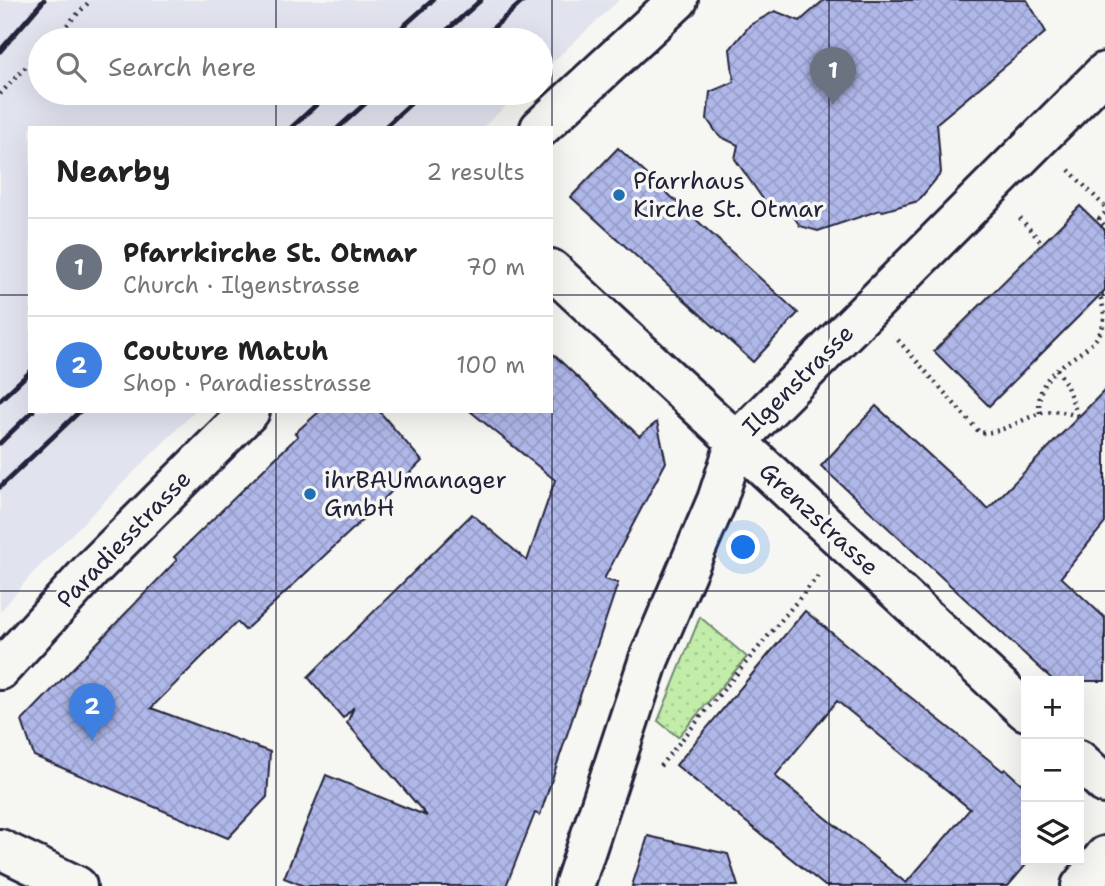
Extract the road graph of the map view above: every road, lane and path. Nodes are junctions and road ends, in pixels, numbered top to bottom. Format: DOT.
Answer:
graph roads {
  1 [pos="91,0"];
  2 [pos="678,0"];
  3 [pos="64,28"];
  4 [pos="28,65"];
  5 [pos="1105,72"];
  6 [pos="0,94"];
  7 [pos="542,126"];
  8 [pos="1069,170"];
  9 [pos="1105,207"];
  10 [pos="1105,213"];
  11 [pos="1020,218"];
  12 [pos="1105,226"];
  13 [pos="1042,243"];
  14 [pos="553,271"];
  15 [pos="1105,294"];
  16 [pos="898,340"];
  17 [pos="1057,369"];
  18 [pos="248,413"];
  19 [pos="1040,414"];
  20 [pos="736,442"];
  21 [pos="821,573"];
  22 [pos="0,670"];
  23 [pos="1021,706"];
  24 [pos="1084,765"];
  25 [pos="655,772"];
  26 [pos="1105,785"];
  27 [pos="0,849"];
  28 [pos="1105,856"];
  29 [pos="77,886"];
  30 [pos="574,886"];
  31 [pos="1081,886"];
  1 -- 3 [label="path"];
  2 -- 7 [label="street"];
  4 -- 6 [label="path"];
  5 -- 20 [label="street, Ilgenstrasse"];
  8 -- 9 [label="path"];
  10 -- 12 [label="path"];
  11 -- 13 [label="path"];
  14 -- 20 [label="street, Grenzstrasse"];
  15 -- 17 [label="path"];
  16 -- 19 [label="path"];
  17 -- 19 [label="path"];
  17 -- 19 [label="path"];
  18 -- 22 [label="street, Paradiesstrasse"];
  20 -- 23 [label="street, Grenzstrasse"];
  20 -- 30 [label="street, Ilgenstrasse"];
  21 -- 25 [label="path"];
  24 -- 26 [label="street"];
  27 -- 29 [label="street"];
  28 -- 31 [label="street"];
}
